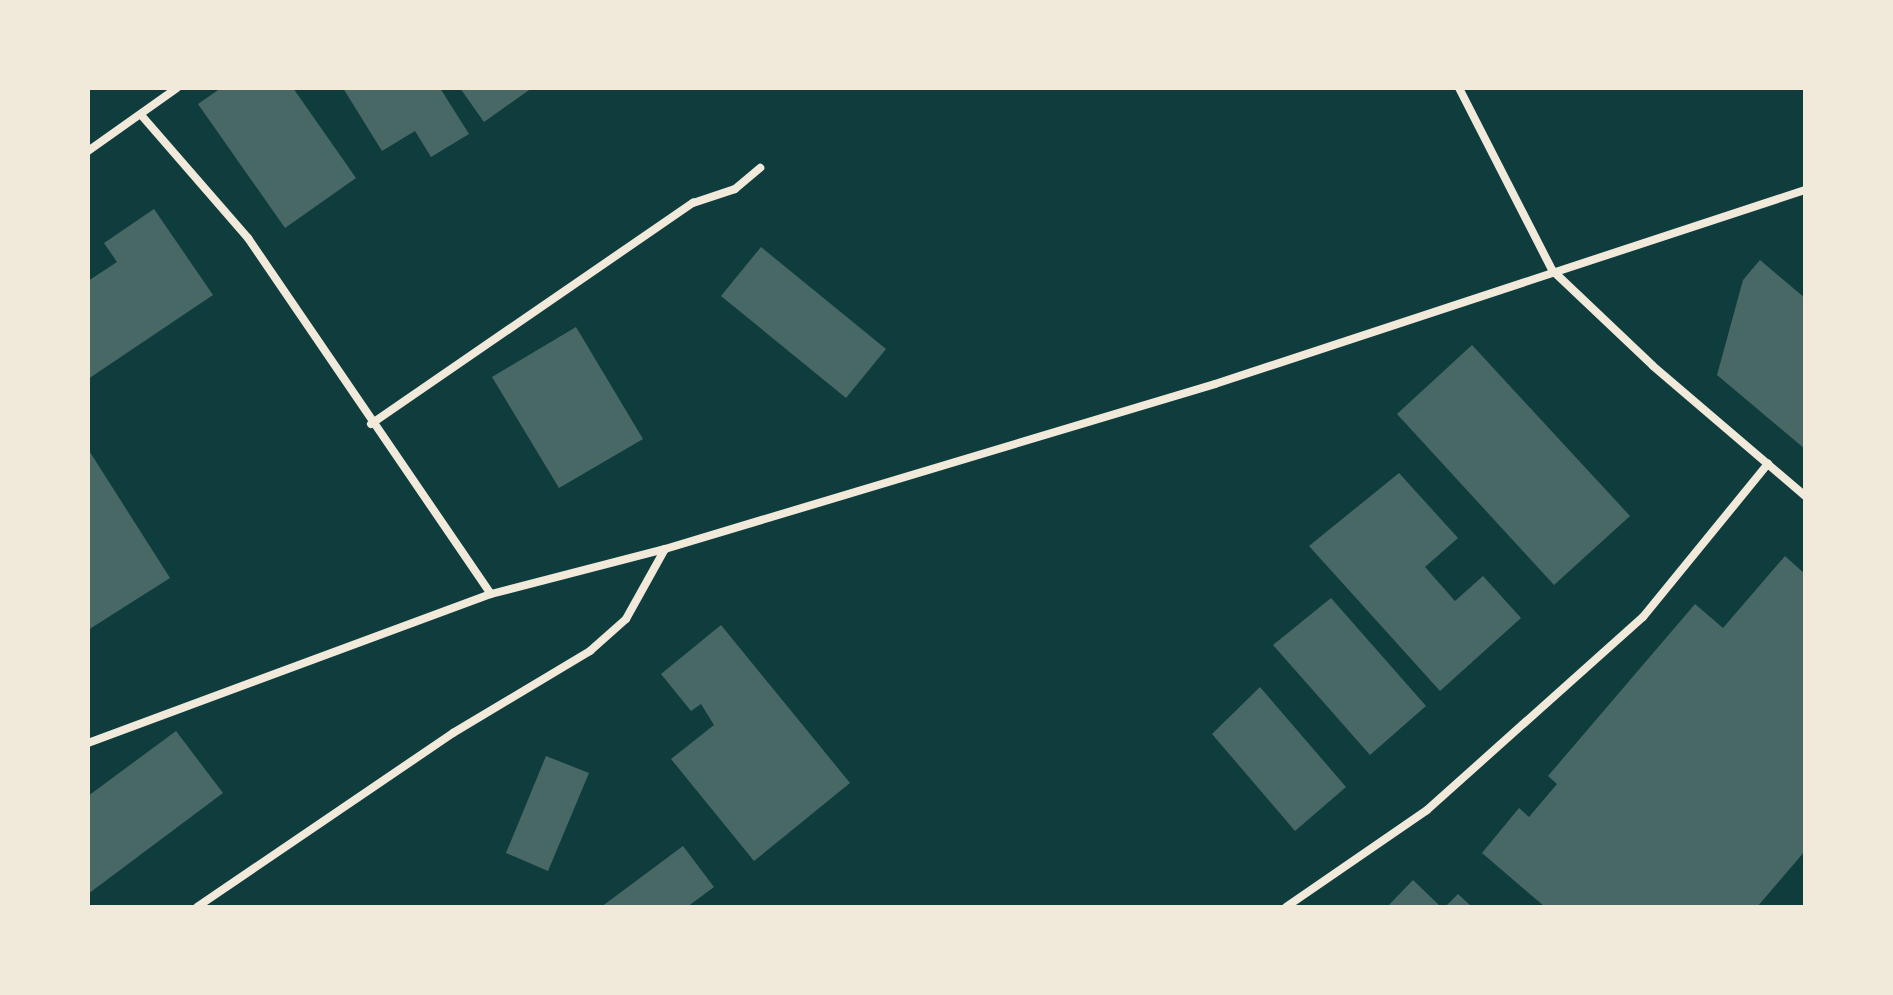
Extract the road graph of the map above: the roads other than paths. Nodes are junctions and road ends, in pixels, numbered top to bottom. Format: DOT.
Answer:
graph roads {
  1 [pos="177,88"];
  2 [pos="1459,88"];
  3 [pos="142,116"];
  4 [pos="88,151"];
  5 [pos="760,168"];
  6 [pos="1805,190"];
  7 [pos="1552,270"];
  8 [pos="371,424"];
  9 [pos="1768,464"];
  10 [pos="1805,496"];
  11 [pos="665,549"];
  12 [pos="491,594"];
  13 [pos="88,743"];
  14 [pos="197,907"];
  15 [pos="1286,907"];
  1 -- 3 [label="street"];
  2 -- 7 [label="street"];
  3 -- 4 [label="street"];
  3 -- 8 [label="street"];
  5 -- 8 [label="street"];
  6 -- 7 [label="street"];
  7 -- 9 [label="street"];
  7 -- 11 [label="street"];
  8 -- 12 [label="street"];
  9 -- 10 [label="street"];
  9 -- 15 [label="street"];
  11 -- 12 [label="street"];
  11 -- 14 [label="street"];
  12 -- 13 [label="street"];
}
